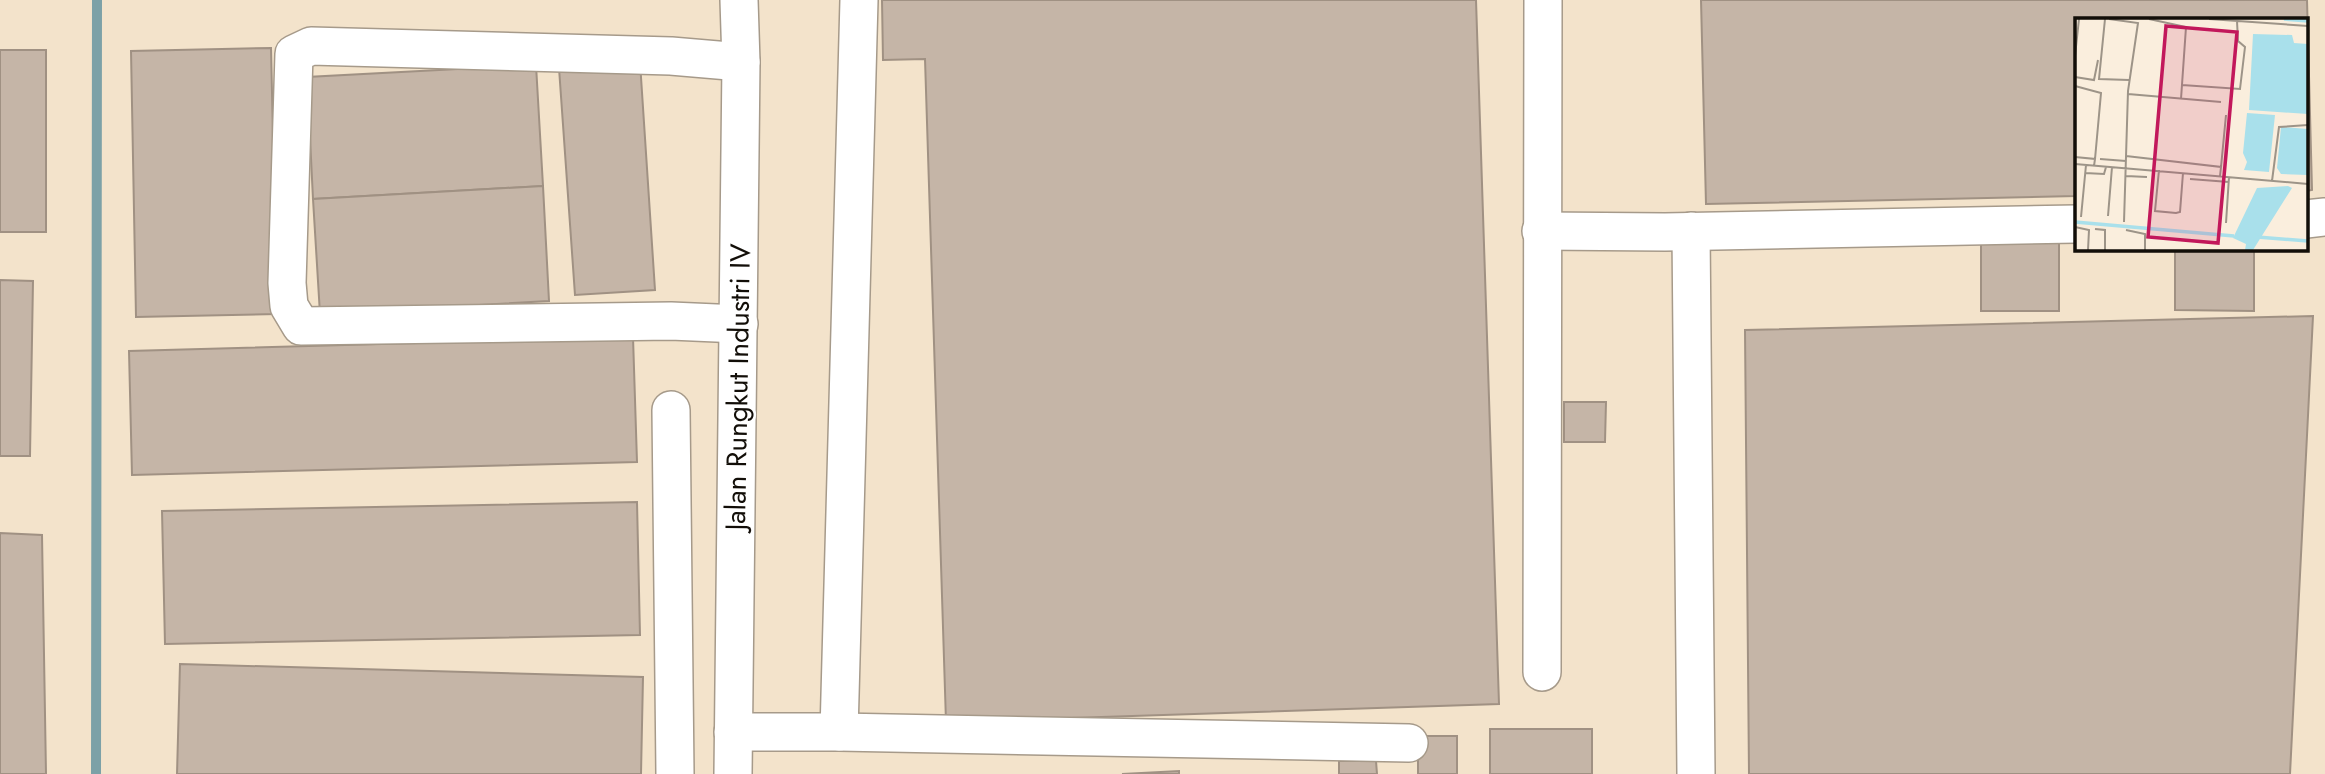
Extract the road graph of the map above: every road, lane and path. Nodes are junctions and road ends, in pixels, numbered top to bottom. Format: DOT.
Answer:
graph roads {
  1 [pos="739,0"];
  2 [pos="859,0"];
  3 [pos="1543,0"];
  4 [pos="741,62"];
  5 [pos="2075,223"];
  6 [pos="1541,231"];
  7 [pos="1678,231"];
  8 [pos="738,324"];
  9 [pos="671,410"];
  10 [pos="1542,672"];
  11 [pos="733,732"];
  12 [pos="839,732"];
  13 [pos="1409,743"];
  14 [pos="675,774"];
  15 [pos="733,774"];
  16 [pos="1696,774"];
  1 -- 4 [label="street, Jalan Rungkut Industri IV"];
  2 -- 12 [label="street"];
  3 -- 6 [label="street"];
  4 -- 8 [label="street, Jalan Rungkut Industri IV"];
  4 -- 8 [label="street"];
  5 -- 7 [label="street"];
  6 -- 7 [label="street"];
  6 -- 10 [label="street"];
  7 -- 16 [label="street"];
  8 -- 11 [label="street, Jalan Rungkut Industri IV"];
  9 -- 14 [label="street"];
  11 -- 12 [label="street"];
  11 -- 15 [label="street, Jalan Rungkut Industri IV"];
  12 -- 13 [label="street"];
}
